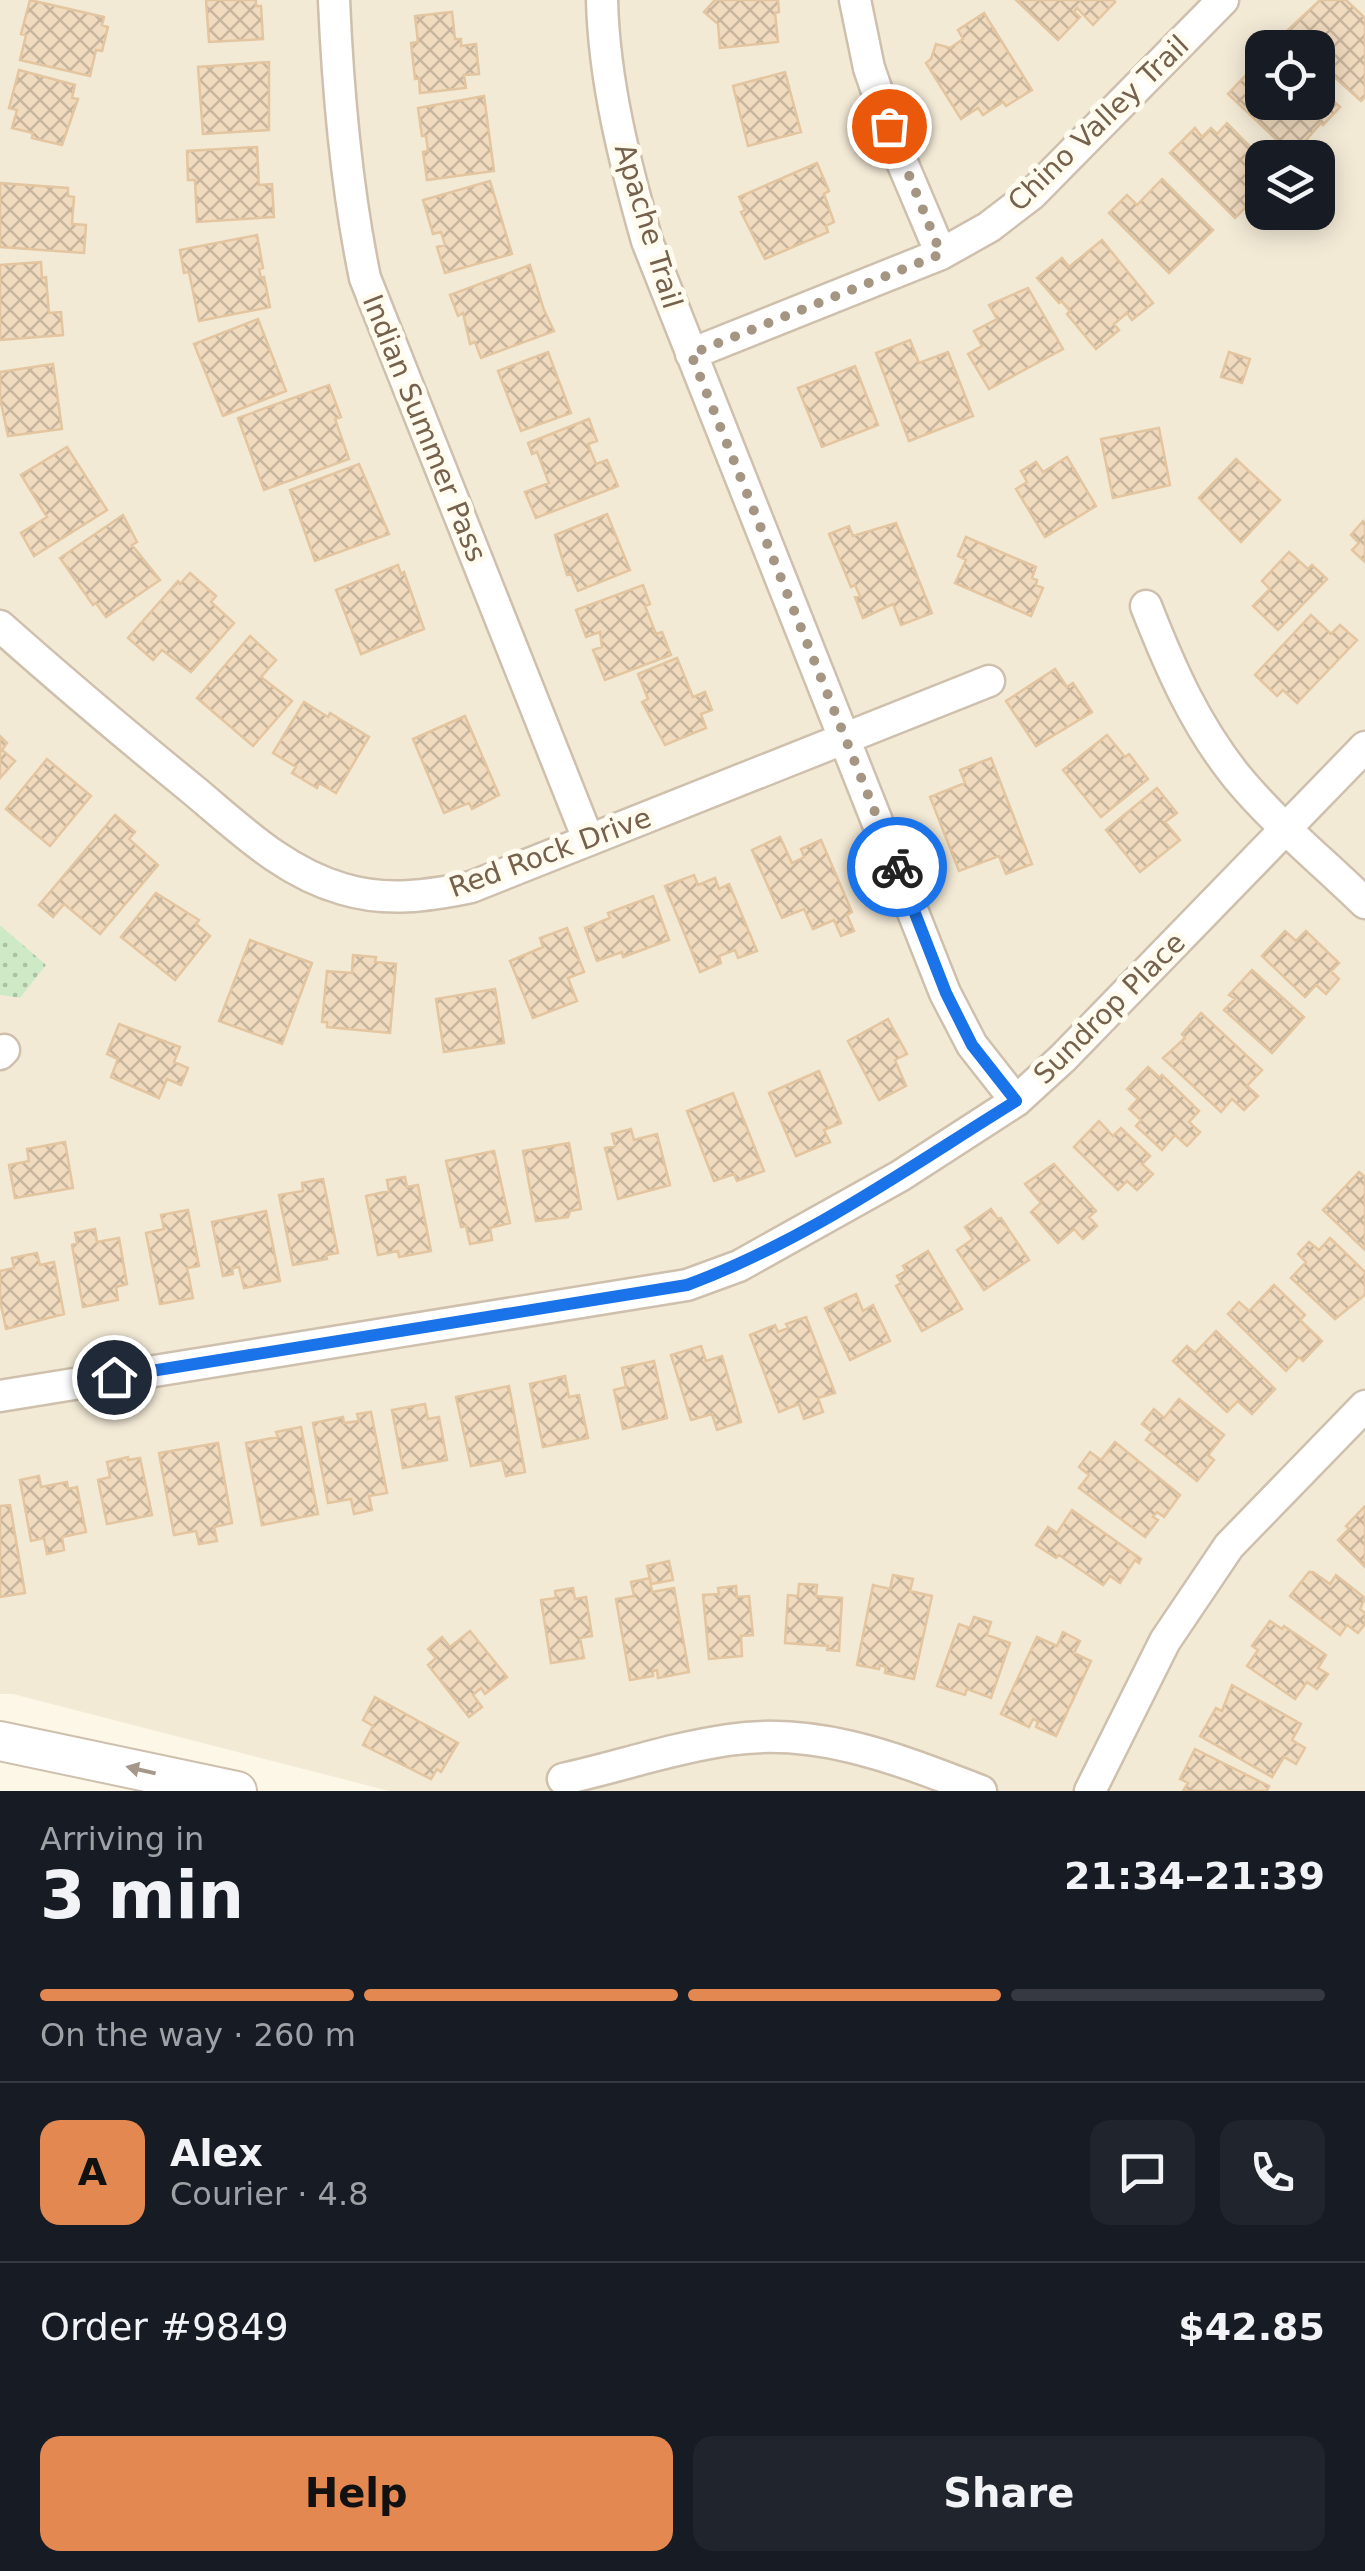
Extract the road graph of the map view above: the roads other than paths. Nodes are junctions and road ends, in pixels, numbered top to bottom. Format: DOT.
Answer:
graph roads {
  1 [pos="334,0"];
  2 [pos="602,0"];
  3 [pos="856,0"];
  4 [pos="1223,0"];
  5 [pos="941,254"];
  6 [pos="691,354"];
  7 [pos="1146,606"];
  8 [pos="0,626"];
  9 [pos="989,682"];
  10 [pos="846,740"];
  11 [pos="1365,746"];
  12 [pos="1287,827"];
  13 [pos="588,839"];
  14 [pos="1365,903"];
  15 [pos="1016,1101"];
  16 [pos="0,1396"];
  17 [pos="1365,1406"];
  18 [pos="0,1741"];
  19 [pos="563,1778"];
  20 [pos="236,1791"];
  21 [pos="982,1791"];
  22 [pos="1090,1791"];
  1 -- 13 [label="street, Indian Summer Pass"];
  2 -- 6 [label="street, Apache Trail"];
  3 -- 5 [label="street"];
  4 -- 5 [label="street, Chino Valley Trail"];
  5 -- 6 [label="street, Chino Valley Trail"];
  6 -- 10 [label="street, Apache Trail"];
  7 -- 12 [label="street"];
  8 -- 13 [label="street, Red Rock Drive"];
  9 -- 10 [label="street, Red Rock Drive"];
  10 -- 13 [label="street, Red Rock Drive"];
  10 -- 15 [label="street, Apache Trail"];
  11 -- 12 [label="street, Sundrop Place"];
  12 -- 14 [label="street"];
  12 -- 15 [label="street, Sundrop Place"];
  15 -- 16 [label="street, Sundrop Place"];
  17 -- 22 [label="street"];
  20 -- 18 [label="street, one-way"];
  19 -- 21 [label="street"];
}
